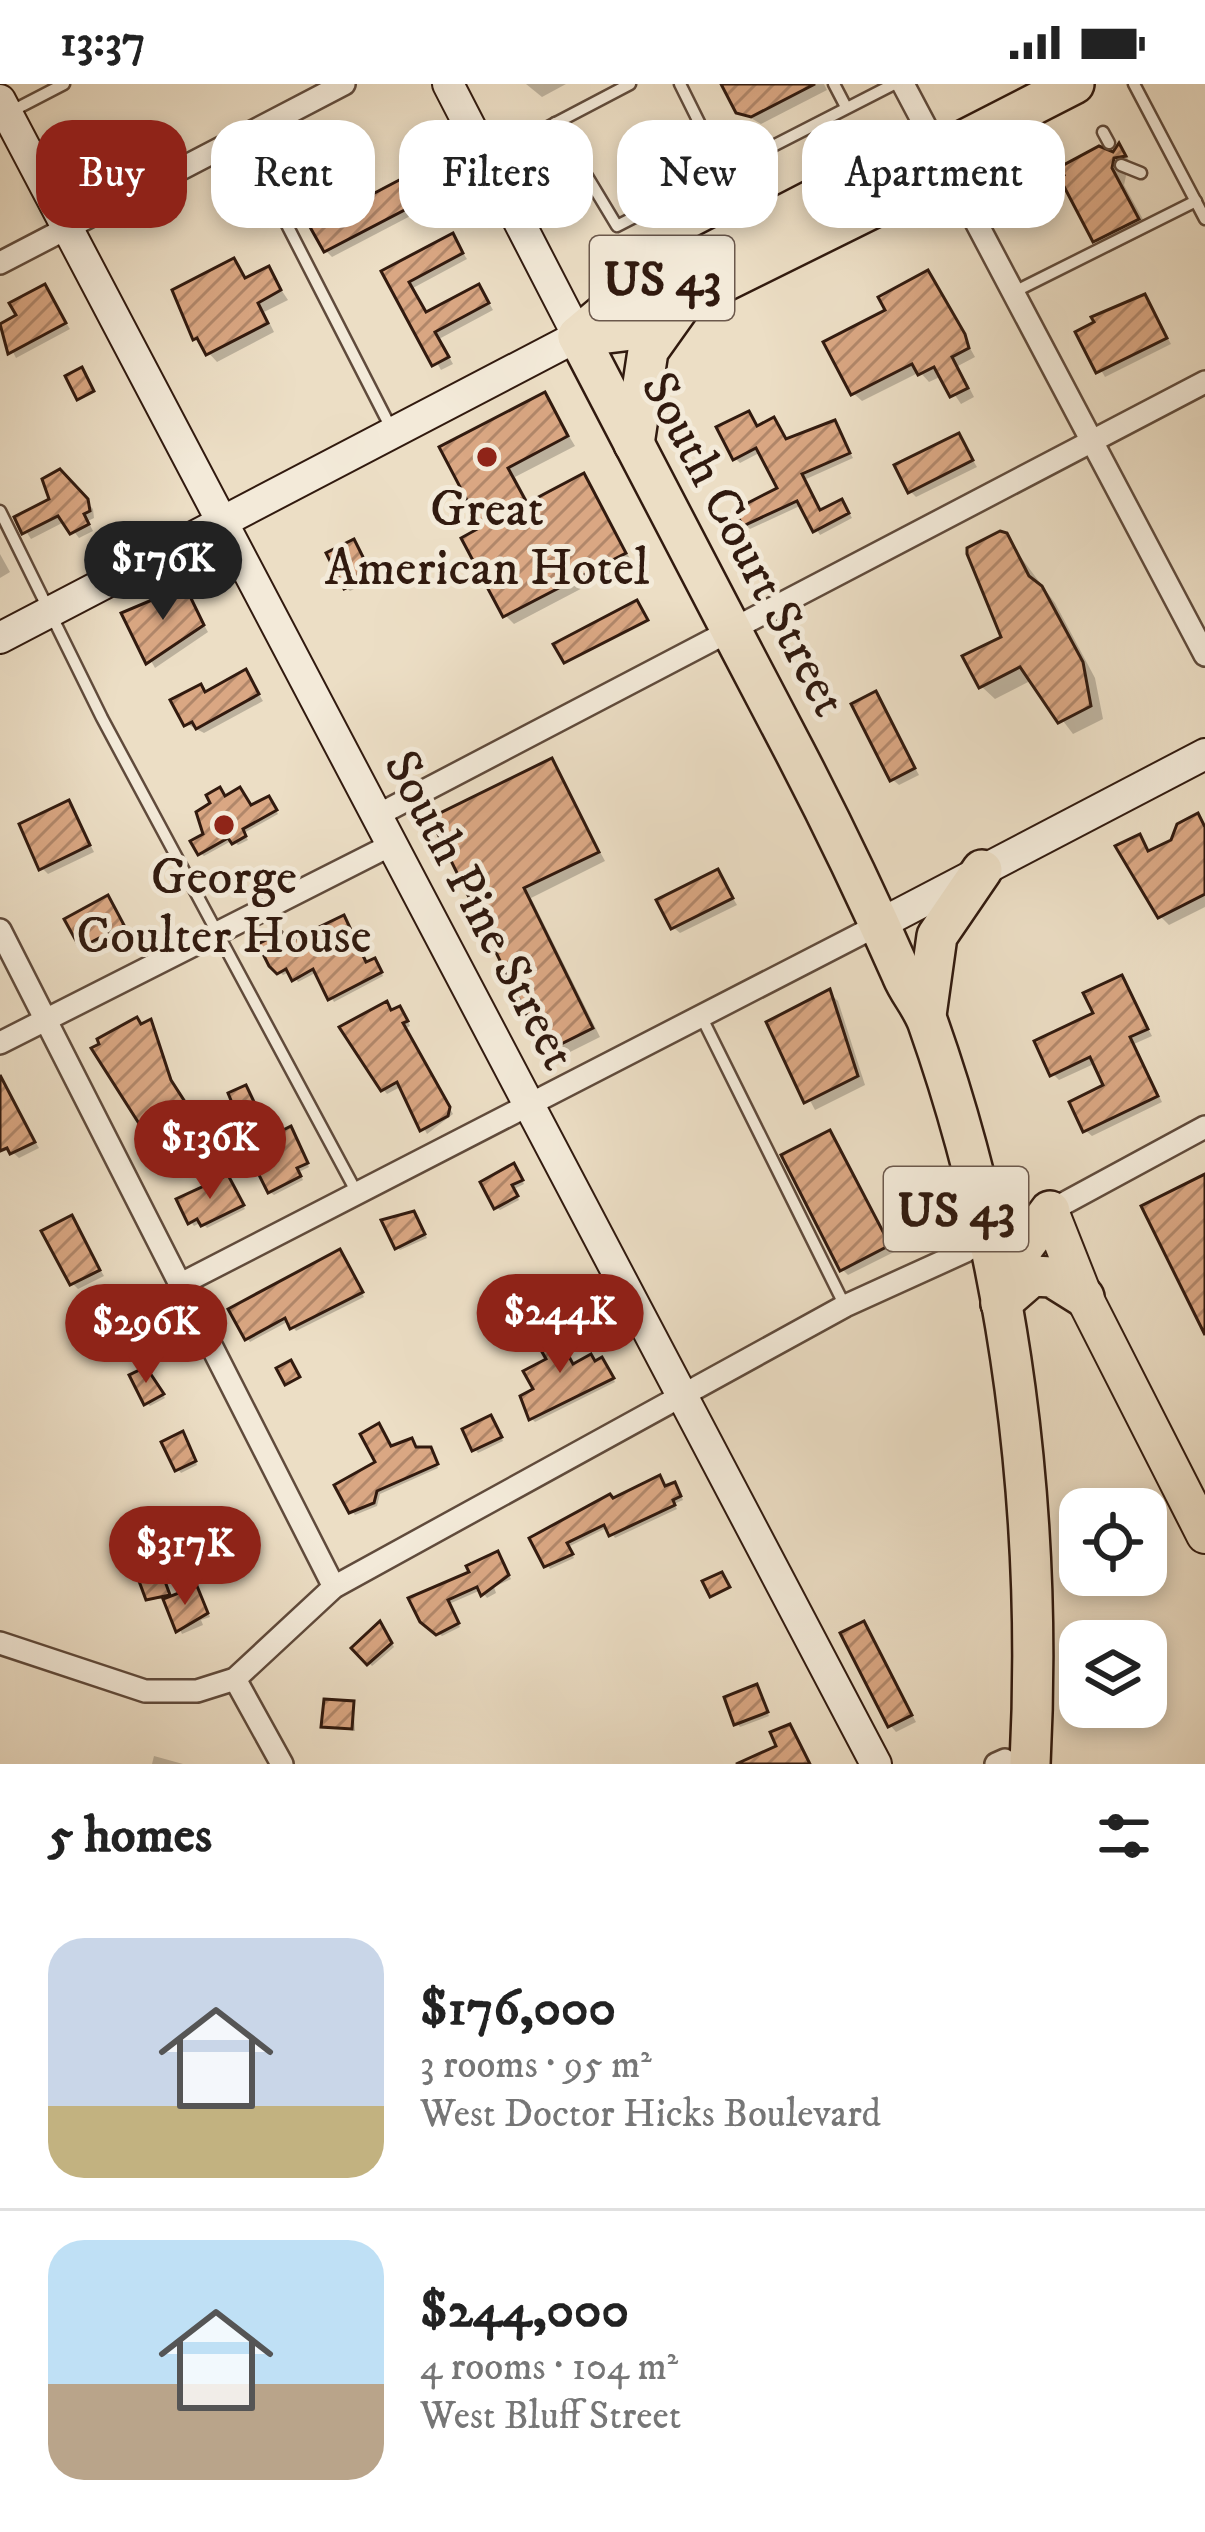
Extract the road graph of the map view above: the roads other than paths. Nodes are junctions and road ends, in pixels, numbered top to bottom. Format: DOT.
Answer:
graph roads {
  1 [pos="64,84"];
  2 [pos="344,84"];
  3 [pos="448,84"];
  4 [pos="630,84"];
  5 [pos="680,84"];
  6 [pos="834,84"];
  7 [pos="898,84"];
  8 [pos="1074,84"];
  9 [pos="1134,84"];
  10 [pos="4,107"];
  11 [pos="846,107"];
  12 [pos="275,120"];
  13 [pos="467,120"];
  14 [pos="561,120"];
  15 [pos="697,120"];
  16 [pos="919,120"];
  17 [pos="1004,120"];
  18 [pos="778,143"];
  19 [pos="1121,165"];
  20 [pos="36,168"];
  21 [pos="1142,173"];
  22 [pos="593,178"];
  23 [pos="1196,201"];
  24 [pos="802,206"];
  25 [pos="1205,219"];
  26 [pos="617,226"];
  27 [pos="68,228"];
  28 [pos="289,228"];
  29 [pos="523,228"];
  30 [pos="752,228"];
  31 [pos="832,228"];
  32 [pos="978,228"];
  33 [pos="754,231"];
  34 [pos="0,263"];
  35 [pos="1012,293"];
  36 [pos="683,302"];
  37 [pos="578,336"];
  38 [pos="1205,382"];
  39 [pos="393,431"];
  40 [pos="1091,444"];
  41 [pos="634,445"];
  42 [pos="0,512"];
  43 [pos="223,518"];
  44 [pos="52,611"];
  45 [pos="730,627"];
  46 [pos="0,638"];
  47 [pos="1205,655"];
  48 [pos="1205,754"];
  49 [pos="378,815"];
  50 [pos="393,844"];
  51 [pos="982,871"];
  52 [pos="880,924"];
  53 [pos="0,930"];
  54 [pos="218,932"];
  55 [pos="917,1003"];
  56 [pos="701,1016"];
  57 [pos="47,1019"];
  58 [pos="0,1042"];
  59 [pos="531,1104"];
  60 [pos="1205,1127"];
  61 [pos="357,1193"];
  62 [pos="980,1208"];
  63 [pos="1050,1211"];
  64 [pos="966,1251"];
  65 [pos="181,1284"];
  66 [pos="1084,1297"];
  67 [pos="1000,1303"];
  68 [pos="845,1306"];
  69 [pos="685,1396"];
  70 [pos="1205,1535"];
  71 [pos="334,1586"];
  72 [pos="0,1643"];
  73 [pos="235,1679"];
  74 [pos="1009,1763"];
  75 [pos="282,1764"];
  76 [pos="876,1764"];
  1 -- 10 [label="lane"];
  2 -- 12 [label="street"];
  3 -- 13 [label="main road, South Court Street"];
  4 -- 14 [label="lane"];
  5 -- 15 [label="lane"];
  6 -- 11 [label="lane"];
  7 -- 11 [label="lane"];
  7 -- 16 [label="street"];
  8 -- 17 [label="highway, US 43"];
  9 -- 23 [label="lane"];
  10 -- 20 [label="main road, South Pine Street"];
  11 -- 18 [label="lane"];
  19 -- 21 [label="lane"];
  22 -- 26 [label="lane"];
  23 -- 25 [label="lane"];
  23 -- 35 [label="lane"];
  24 -- 33 [label="highway, US 43"];
  27 -- 34 [label="street"];
  27 -- 43 [label="main road, South Pine Street"];
  28 -- 39 [label="lane"];
  29 -- 37 [label="main road, South Court Street"];
  30 -- 33 [label="lane"];
  31 -- 36 [label="highway, US 43"];
  32 -- 35 [label="street"];
  33 -- 37 [label="highway, US 43"];
  35 -- 40 [label="street"];
  36 -- 37 [label="highway"];
  36 -- 41 [label="highway, US 43"];
  37 -- 39 [label="main road"];
  37 -- 41 [label="highway, South Court Street / US 43"];
  38 -- 40 [label="street"];
  39 -- 43 [label="main road"];
  40 -- 45 [label="street"];
  40 -- 47 [label="street"];
  41 -- 45 [label="highway, South Court Street / US 43"];
  42 -- 44 [label="lane"];
  43 -- 44 [label="main road"];
  43 -- 49 [label="main road, South Pine Street"];
  44 -- 46 [label="main road"];
  44 -- 54 [label="lane"];
  45 -- 49 [label="street"];
  45 -- 52 [label="highway, South Court Street / US 43"];
  48 -- 51 [label="main road"];
  49 -- 50 [label="main road, South Pine Street"];
  50 -- 54 [label="street"];
  50 -- 59 [label="main road, South Pine Street"];
  51 -- 52 [label="main road"];
  51 -- 55 [label="highway"];
  52 -- 55 [label="highway, South Court Street / US 43"];
  52 -- 56 [label="street"];
  53 -- 57 [label="street"];
  54 -- 57 [label="street"];
  54 -- 61 [label="lane"];
  55 -- 62 [label="highway, US 43"];
  55 -- 64 [label="highway, US 43"];
  56 -- 59 [label="street"];
  56 -- 68 [label="lane"];
  57 -- 58 [label="street"];
  57 -- 65 [label="street"];
  59 -- 61 [label="street"];
  59 -- 69 [label="main road, South Pine Street"];
  60 -- 63 [label="street"];
  61 -- 65 [label="street"];
  62 -- 63 [label="highway"];
  62 -- 67 [label="highway, US 43"];
  63 -- 66 [label="main road"];
  63 -- 67 [label="highway"];
  64 -- 68 [label="street"];
  64 -- 74 [label="highway, US 43"];
  65 -- 71 [label="street"];
  66 -- 67 [label="highway"];
  66 -- 70 [label="main road"];
  67 -- 74 [label="highway, US 43"];
  68 -- 69 [label="street"];
  69 -- 71 [label="street"];
  69 -- 76 [label="main road, South Pine Street"];
  71 -- 73 [label="street"];
  72 -- 73 [label="street"];
  73 -- 75 [label="street"];
}
